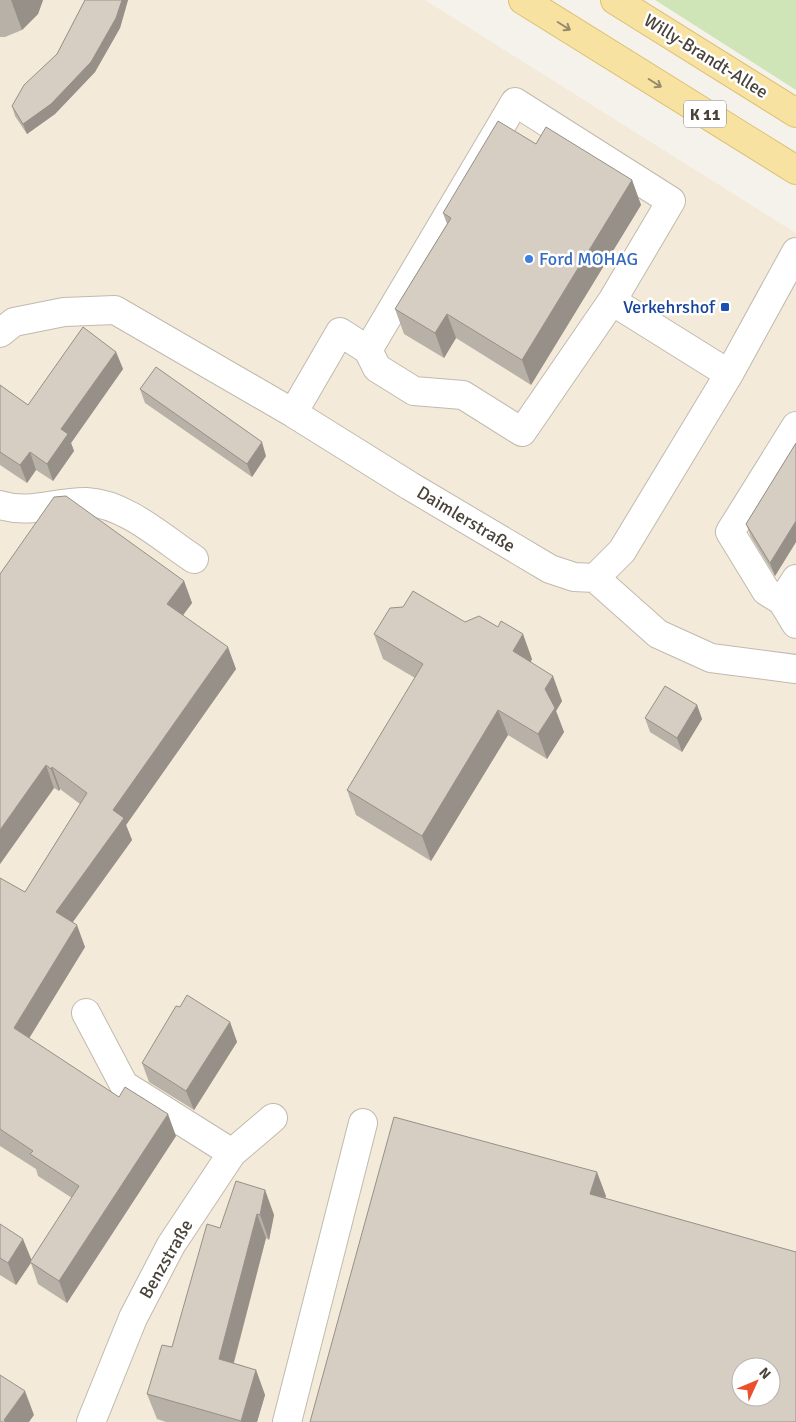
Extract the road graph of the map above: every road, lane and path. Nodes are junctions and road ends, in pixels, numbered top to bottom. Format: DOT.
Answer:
graph roads {
  1 [pos="523,0"];
  2 [pos="615,0"];
  3 [pos="796,113"];
  4 [pos="796,170"];
  5 [pos="796,252"];
  6 [pos="612,300"];
  7 [pos="0,333"];
  8 [pos="368,350"];
  9 [pos="729,374"];
  10 [pos="293,413"];
  11 [pos="796,426"];
  12 [pos="0,505"];
  13 [pos="194,559"];
  14 [pos="595,578"];
  15 [pos="789,590"];
  16 [pos="796,624"];
  17 [pos="796,669"];
  18 [pos="86,1013"];
  19 [pos="273,1118"];
  20 [pos="363,1123"];
  21 [pos="232,1153"];
  22 [pos="96,1421"];
  23 [pos="287,1422"];
  1 -- 4 [label="main road, K 11, one-way"];
  2 -- 3 [label="main road, Willy-Brandt-Allee"];
  5 -- 9 [label="street"];
  6 -- 8 [label="street"];
  6 -- 8 [label="street"];
  6 -- 9 [label="street"];
  7 -- 10 [label="street, Daimlerstraße"];
  8 -- 10 [label="street"];
  9 -- 14 [label="street"];
  10 -- 14 [label="street, Daimlerstraße"];
  11 -- 15 [label="street"];
  12 -- 13 [label="street"];
  14 -- 17 [label="street"];
  15 -- 16 [label="street"];
  18 -- 21 [label="street"];
  19 -- 21 [label="street, Benzstraße"];
  20 -- 23 [label="street"];
  21 -- 22 [label="street, Benzstraße"];
}
